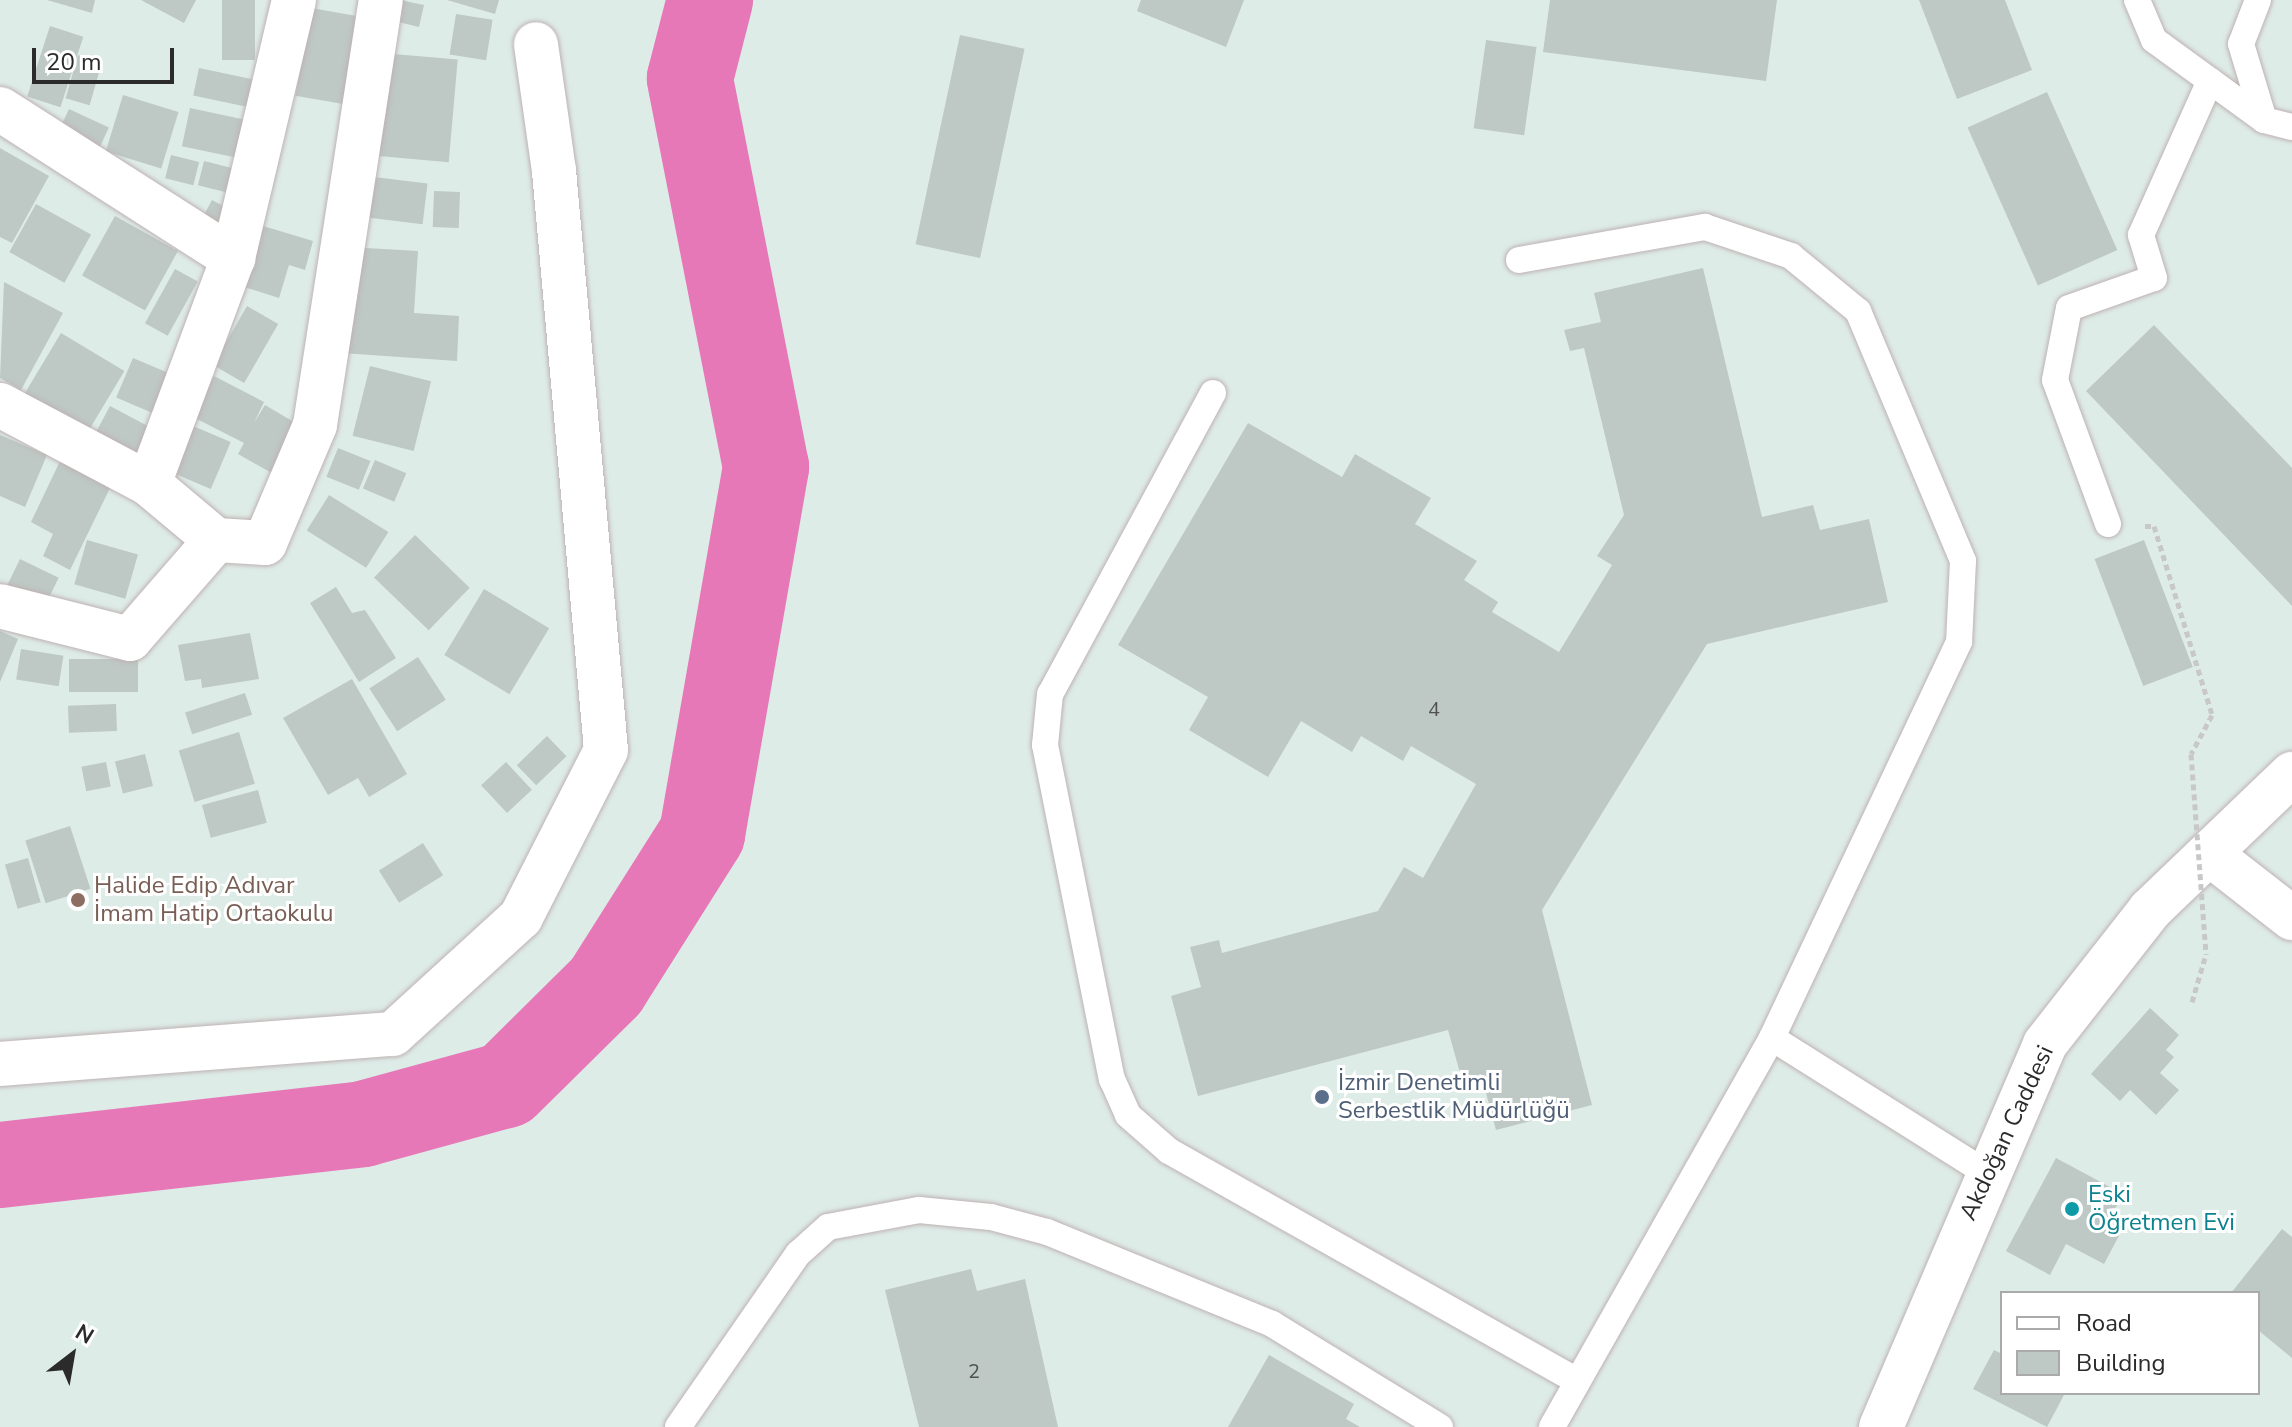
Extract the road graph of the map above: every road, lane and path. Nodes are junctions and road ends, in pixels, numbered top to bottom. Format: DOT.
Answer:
graph roads {
  1 [pos="294,0"];
  2 [pos="381,0"];
  3 [pos="2137,0"];
  4 [pos="2258,0"];
  5 [pos="536,44"];
  6 [pos="2210,81"];
  7 [pos="0,109"];
  8 [pos="2264,120"];
  9 [pos="2292,127"];
  10 [pos="233,258"];
  11 [pos="1519,260"];
  12 [pos="1213,393"];
  13 [pos="0,405"];
  14 [pos="149,484"];
  15 [pos="2108,524"];
  16 [pos="216,540"];
  17 [pos="0,606"];
  18 [pos="2292,774"];
  19 [pos="2211,855"];
  20 [pos="2292,918"];
  21 [pos="2192,1002"];
  22 [pos="1772,1038"];
  23 [pos="0,1064"];
  24 [pos="1986,1173"];
  25 [pos="1575,1380"];
  26 [pos="678,1427"];
  27 [pos="1440,1427"];
  28 [pos="1552,1427"];
  29 [pos="1881,1427"];
  1 -- 10 [label="street"];
  2 -- 16 [label="street"];
  3 -- 6 [label="lane"];
  4 -- 8 [label="lane"];
  5 -- 23 [label="street"];
  6 -- 8 [label="lane"];
  6 -- 15 [label="lane"];
  7 -- 10 [label="street"];
  8 -- 9 [label="lane"];
  10 -- 14 [label="street"];
  11 -- 22 [label="lane"];
  12 -- 25 [label="lane"];
  13 -- 14 [label="street"];
  14 -- 16 [label="street"];
  15 -- 21 [label="path, bridge"];
  16 -- 17 [label="street"];
  18 -- 19 [label="street, Akdoğan Caddesi"];
  19 -- 20 [label="street"];
  19 -- 24 [label="street, Akdoğan Caddesi"];
  22 -- 24 [label="lane"];
  22 -- 25 [label="lane"];
  24 -- 29 [label="street, Akdoğan Caddesi"];
  25 -- 28 [label="lane"];
  26 -- 27 [label="lane"];
}
